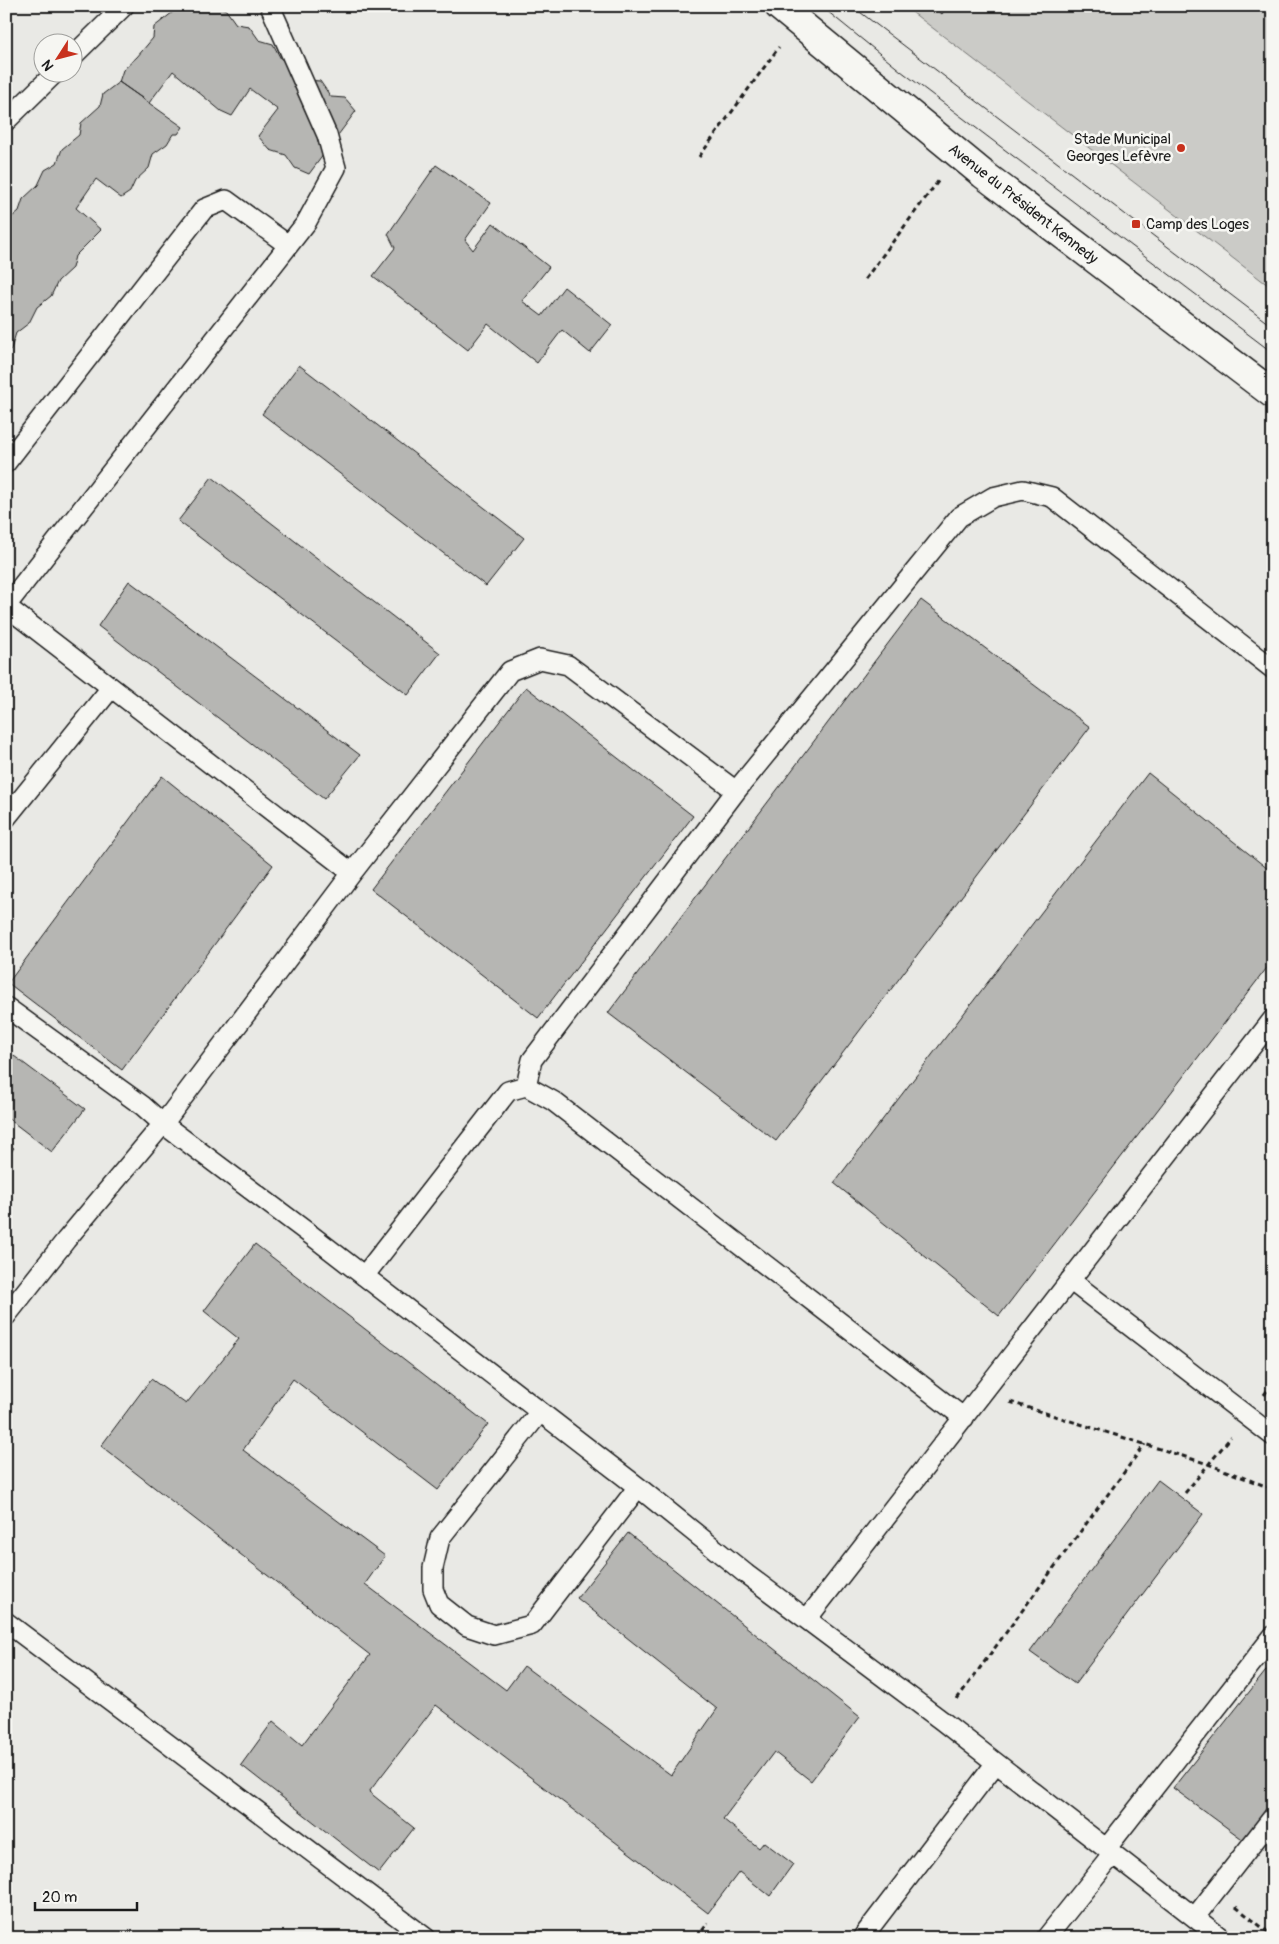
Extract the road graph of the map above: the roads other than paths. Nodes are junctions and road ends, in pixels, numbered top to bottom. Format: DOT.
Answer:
graph roads {
  1 [pos="124,6"];
  2 [pos="270,6"];
  3 [pos="779,6"];
  4 [pos="82,47"];
  5 [pos="46,82"];
  6 [pos="6,121"];
  7 [pos="288,245"];
  8 [pos="1273,394"];
  9 [pos="6,463"];
  10 [pos="7,606"];
  11 [pos="1273,669"];
  12 [pos="111,688"];
  13 [pos="736,791"];
  14 [pos="6,818"];
  15 [pos="352,874"];
  16 [pos="6,1007"];
  17 [pos="1273,1019"];
  18 [pos="526,1086"];
  19 [pos="163,1124"];
  20 [pos="364,1276"];
  21 [pos="1070,1280"];
  22 [pos="6,1316"];
  23 [pos="540,1412"];
  24 [pos="964,1418"];
  25 [pos="1273,1436"];
  26 [pos="638,1487"];
  27 [pos="807,1619"];
  28 [pos="6,1622"];
  29 [pos="1273,1636"];
  30 [pos="996,1763"];
  31 [pos="1273,1817"];
  32 [pos="1110,1851"];
  33 [pos="1195,1917"];
  34 [pos="426,1938"];
  35 [pos="862,1938"];
  36 [pos="1046,1938"];
  37 [pos="1221,1938"];
  1 -- 4 [label="lane"];
  2 -- 7 [label="lane"];
  3 -- 8 [label="street, Avenue du Président Kennedy"];
  5 -- 6 [label="lane"];
  7 -- 9 [label="lane"];
  7 -- 10 [label="lane"];
  10 -- 12 [label="lane"];
  11 -- 13 [label="lane"];
  12 -- 14 [label="lane"];
  12 -- 15 [label="lane"];
  13 -- 15 [label="lane"];
  13 -- 18 [label="lane"];
  15 -- 19 [label="lane"];
  16 -- 19 [label="lane"];
  17 -- 21 [label="lane"];
  18 -- 20 [label="lane"];
  18 -- 24 [label="lane"];
  19 -- 20 [label="lane"];
  19 -- 22 [label="lane"];
  20 -- 23 [label="lane"];
  21 -- 24 [label="lane"];
  21 -- 25 [label="lane"];
  23 -- 26 [label="lane"];
  23 -- 26 [label="lane"];
  24 -- 27 [label="lane"];
  26 -- 27 [label="lane"];
  27 -- 30 [label="lane"];
  28 -- 34 [label="lane"];
  29 -- 32 [label="lane"];
  30 -- 32 [label="lane"];
  30 -- 35 [label="lane"];
  31 -- 33 [label="lane"];
  32 -- 33 [label="lane"];
  32 -- 36 [label="lane"];
  33 -- 37 [label="lane"];
}
